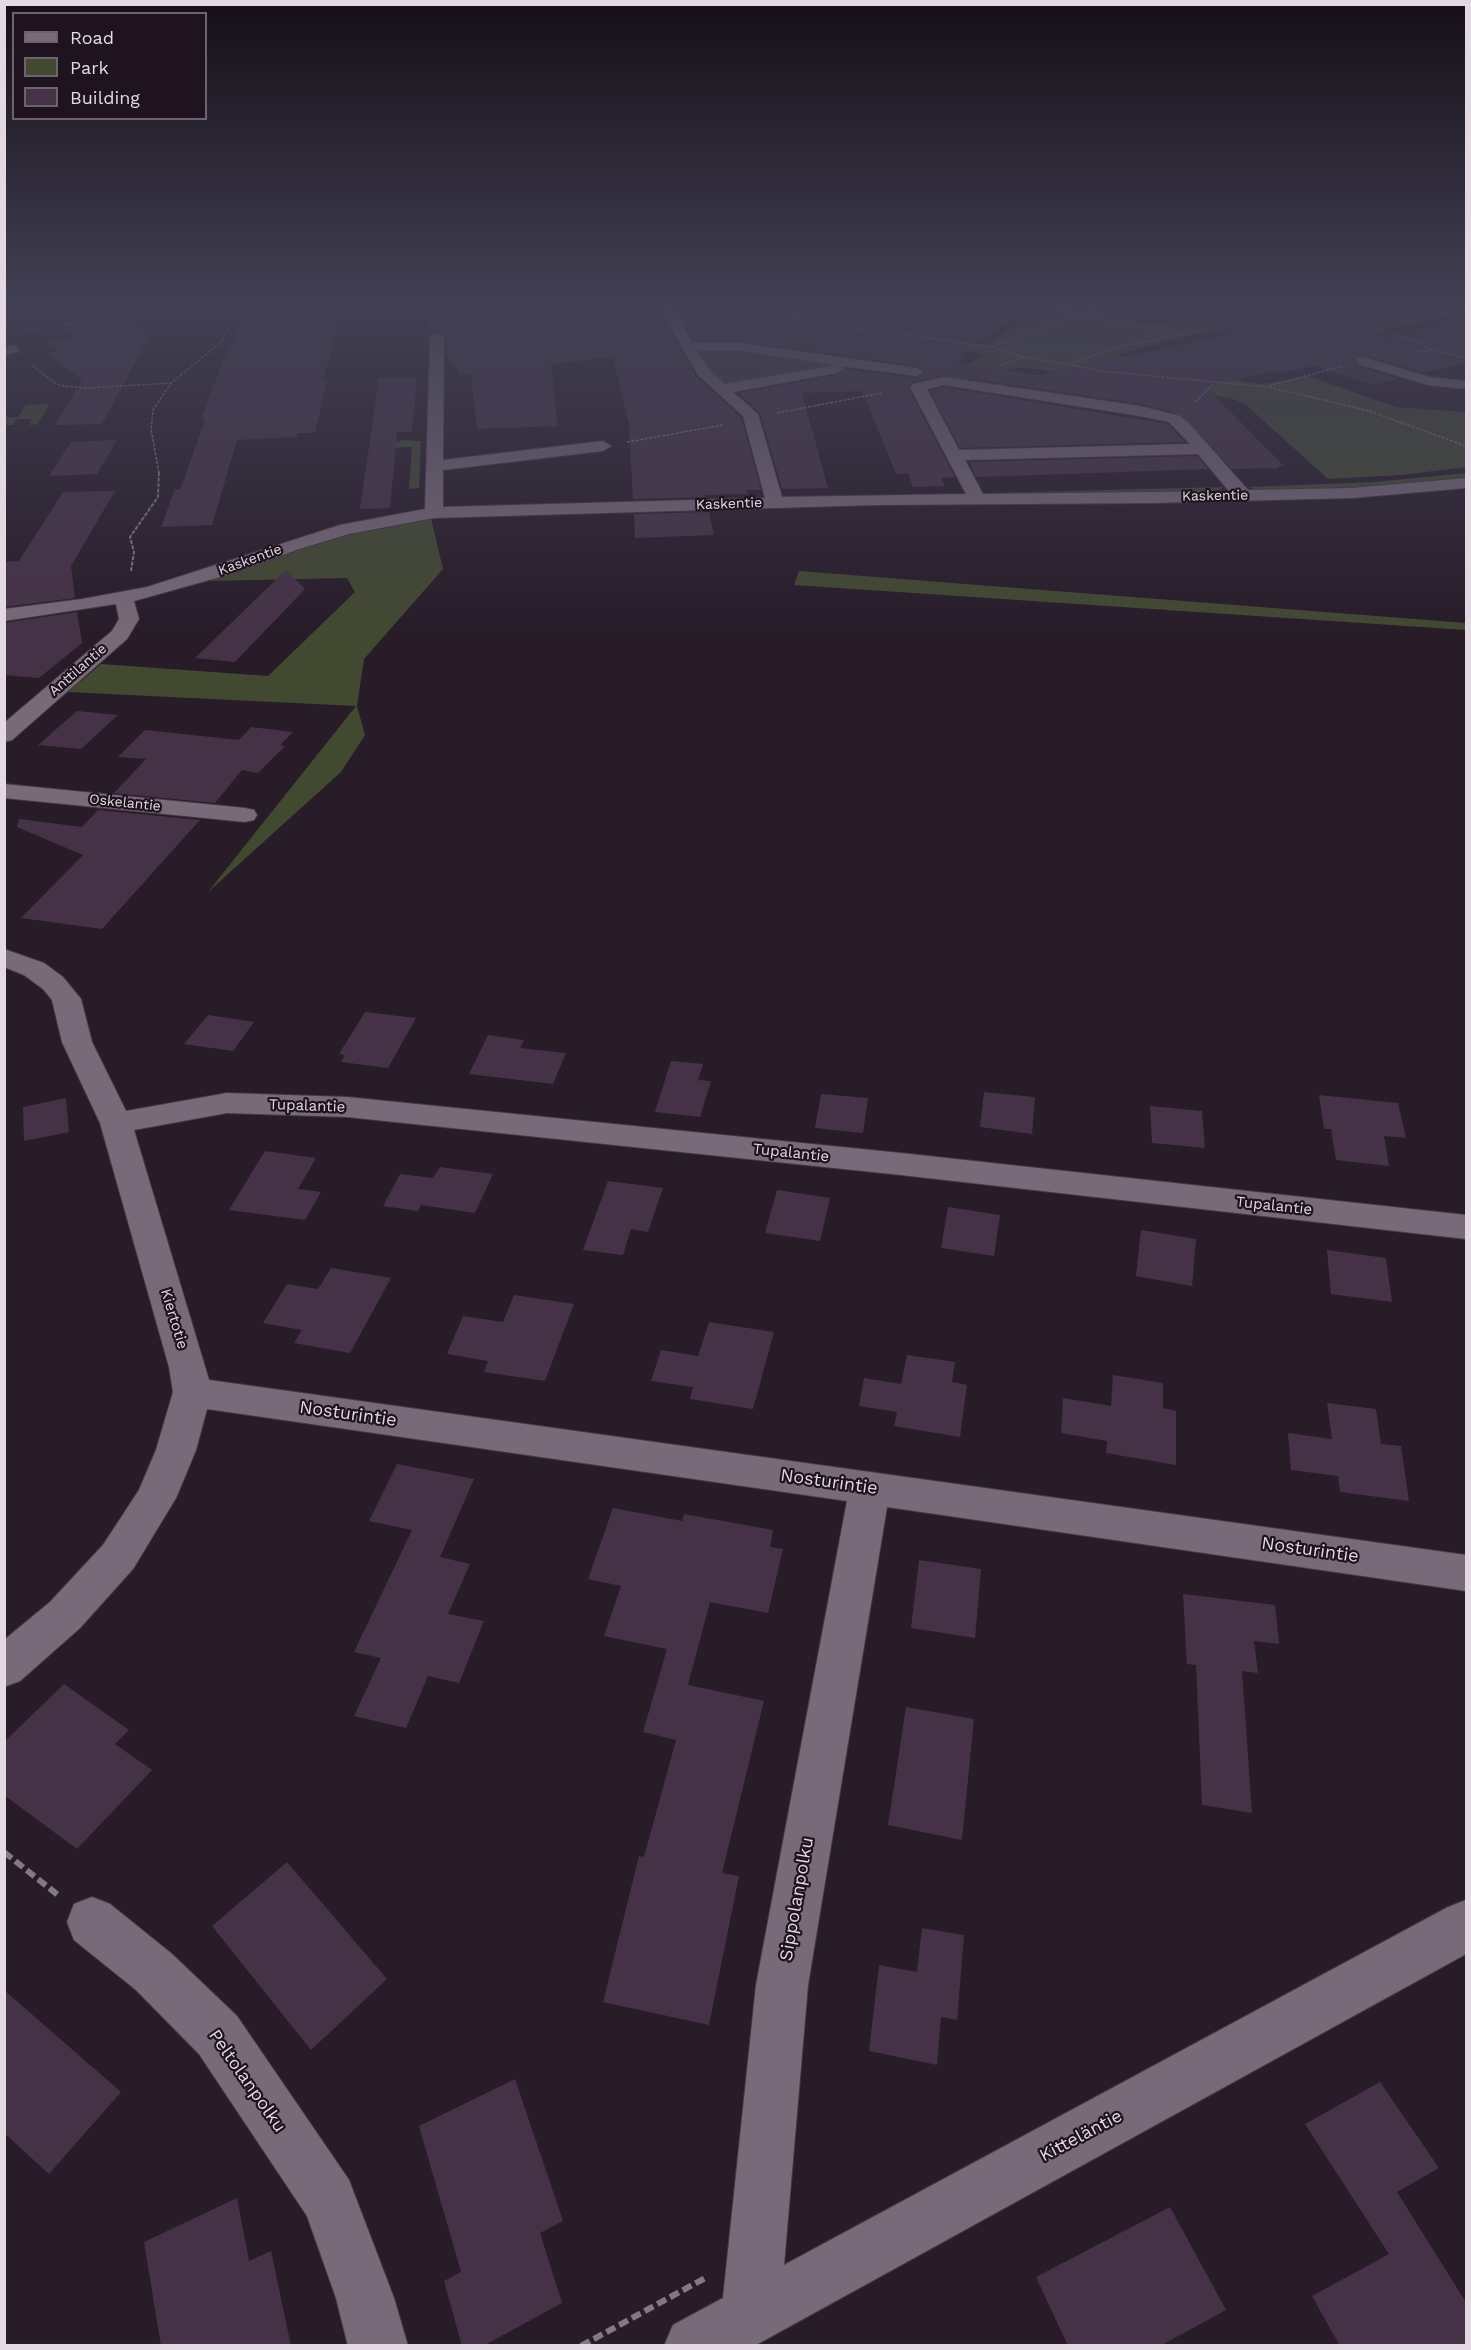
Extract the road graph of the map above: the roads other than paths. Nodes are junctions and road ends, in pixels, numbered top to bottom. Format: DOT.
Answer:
graph roads {
  1 [pos="436,416"];
  2 [pos="750,416"];
  3 [pos="936,416"];
  4 [pos="1161,416"];
  5 [pos="603,446"];
  6 [pos="1203,449"];
  7 [pos="956,455"];
  8 [pos="436,466"];
  9 [pos="1467,483"];
  10 [pos="1243,496"];
  11 [pos="977,499"];
  12 [pos="775,503"];
  13 [pos="434,513"];
  14 [pos="121,598"];
  15 [pos="4,615"];
  16 [pos="4,735"];
  17 [pos="4,791"];
  18 [pos="245,814"];
  19 [pos="4,957"];
  20 [pos="116,1123"];
  21 [pos="1467,1227"];
  22 [pos="192,1392"];
  23 [pos="870,1488"];
  24 [pos="1467,1573"];
  25 [pos="4,1667"];
  26 [pos="92,1922"];
  27 [pos="1467,1924"];
  28 [pos="751,2314"];
  29 [pos="378,2346"];
  30 [pos="694,2346"];
  1 -- 8 [label="street"];
  2 -- 12 [label="street"];
  3 -- 7 [label="street"];
  4 -- 6 [label="street"];
  5 -- 8 [label="street"];
  6 -- 7 [label="street"];
  6 -- 10 [label="street"];
  7 -- 11 [label="street"];
  8 -- 13 [label="street"];
  9 -- 10 [label="street, Kaskentie"];
  10 -- 11 [label="street, Kaskentie"];
  11 -- 12 [label="street, Kaskentie"];
  12 -- 13 [label="street, Kaskentie"];
  13 -- 14 [label="street, Kaskentie"];
  14 -- 15 [label="street, Kaskentie"];
  14 -- 16 [label="street, Anttilantie"];
  17 -- 18 [label="street, Oskelantie"];
  19 -- 20 [label="street, Kiertotie"];
  20 -- 21 [label="street, Tupalantie"];
  20 -- 22 [label="street, Kiertotie"];
  22 -- 23 [label="street, Nosturintie"];
  22 -- 25 [label="street, Kiertotie"];
  23 -- 24 [label="street, Nosturintie"];
  23 -- 28 [label="street, Sippolanpolku"];
  26 -- 29 [label="street, Peltolanpolku"];
  27 -- 28 [label="street, Kitteläntie"];
  28 -- 30 [label="street, Kitteläntie"];
}
